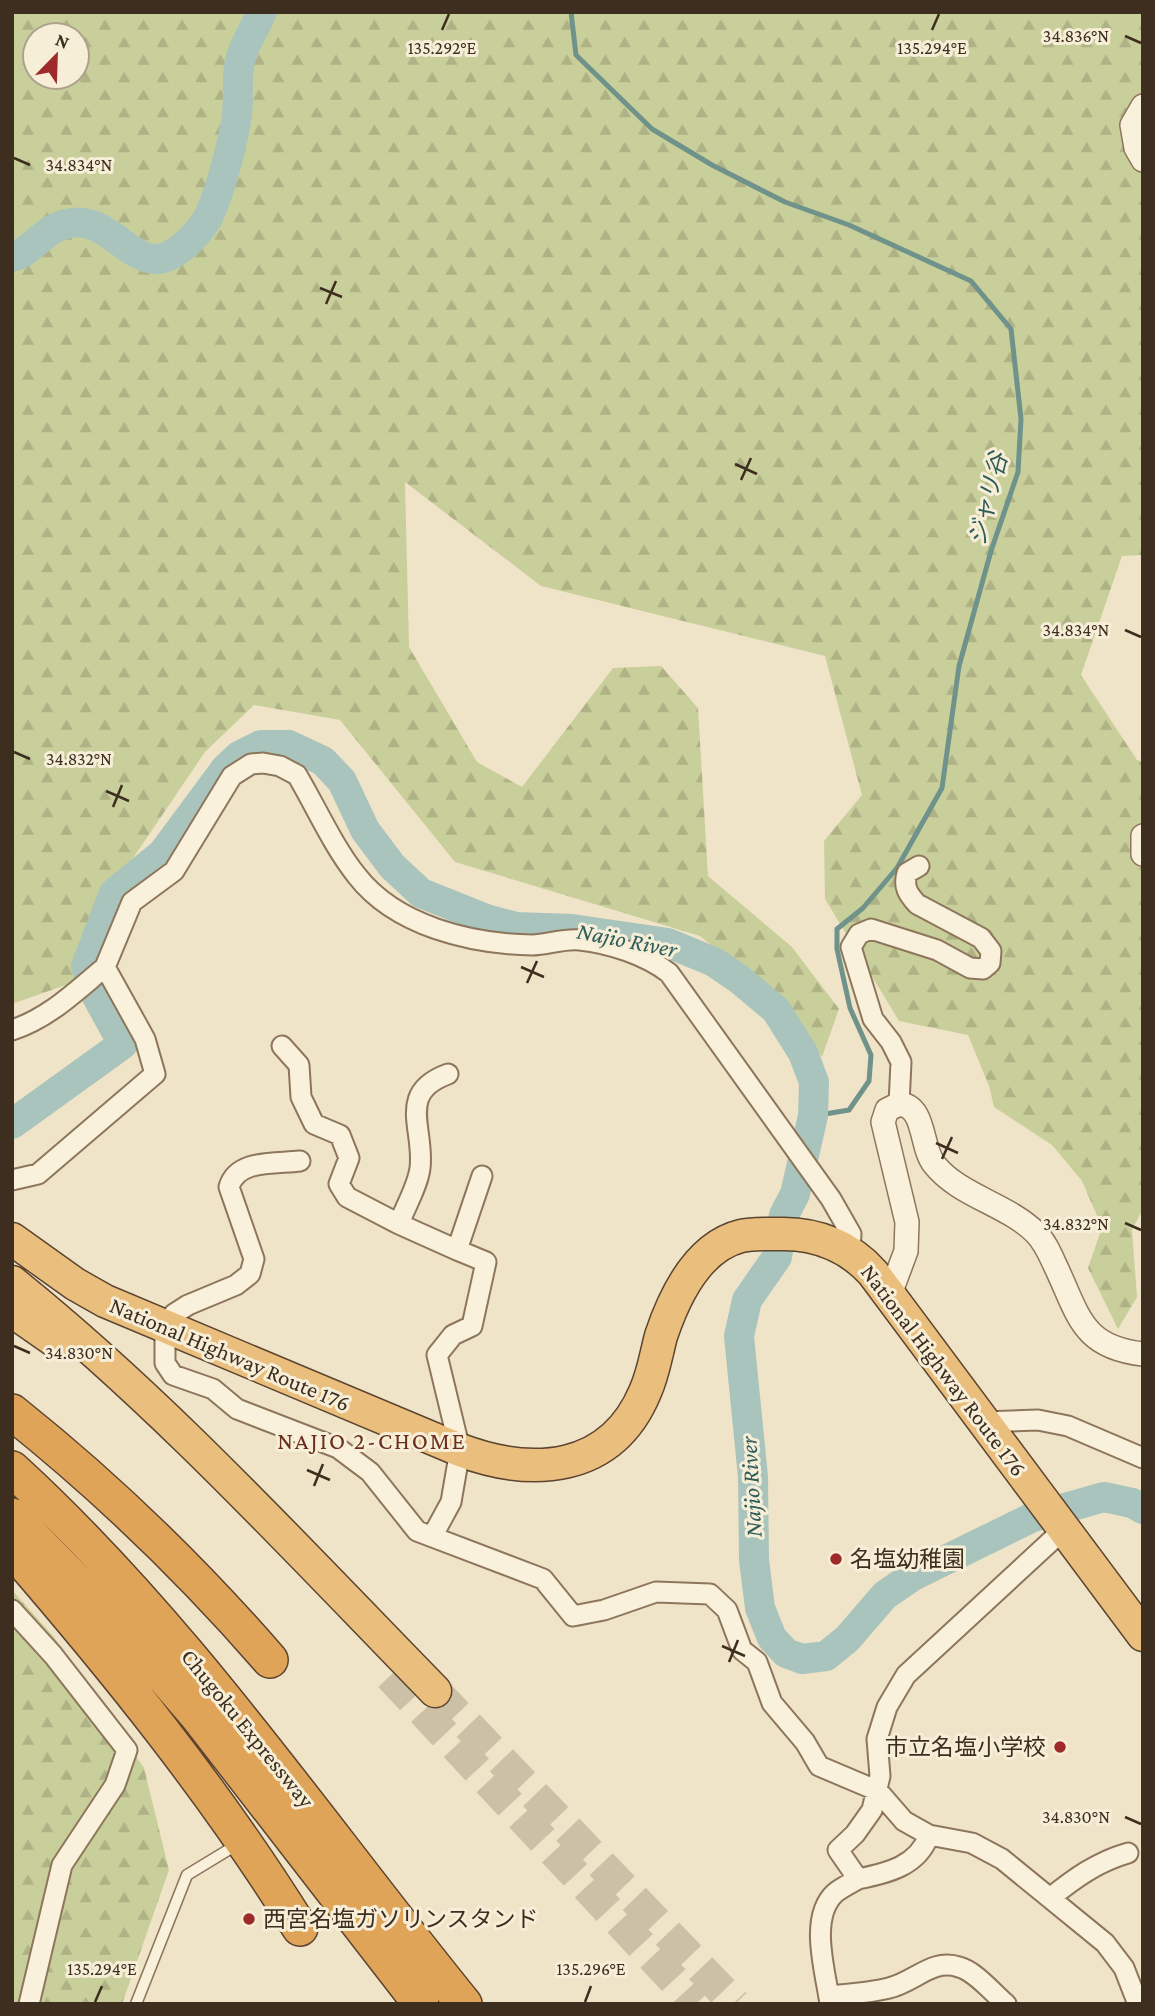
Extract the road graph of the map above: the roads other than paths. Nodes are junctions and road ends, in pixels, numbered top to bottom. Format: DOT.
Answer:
graph roads {
  1 [pos="1143,106"];
  2 [pos="1143,160"];
  3 [pos="1143,836"];
  4 [pos="1143,854"];
  5 [pos="919,866"];
  6 [pos="105,967"];
  7 [pos="12,1030"];
  8 [pos="282,1046"];
  9 [pos="449,1074"];
  10 [pos="899,1104"];
  11 [pos="300,1161"];
  12 [pos="482,1176"];
  13 [pos="12,1180"];
  14 [pos="399,1224"];
  15 [pos="12,1239"];
  16 [pos="457,1251"];
  17 [pos="850,1252"];
  18 [pos="12,1282"];
  19 [pos="890,1294"];
  20 [pos="12,1311"];
  21 [pos="165,1328"];
  22 [pos="1143,1354"];
  23 [pos="12,1412"];
  24 [pos="983,1422"];
  25 [pos="460,1450"];
  26 [pos="1143,1458"];
  27 [pos="12,1469"];
  28 [pos="12,1516"];
  29 [pos="1058,1522"];
  30 [pos="432,1536"];
  31 [pos="12,1549"];
  32 [pos="12,1610"];
  33 [pos="1143,1635"];
  34 [pos="270,1660"];
  35 [pos="390,1676"];
  36 [pos="435,1691"];
  37 [pos="878,1791"];
  38 [pos="929,1835"];
  39 [pos="245,1840"];
  40 [pos="1128,1853"];
  41 [pos="858,1879"];
  42 [pos="1050,1898"];
  43 [pos="300,1928"];
  44 [pos="830,2000"];
  45 [pos="29,2004"];
  46 [pos="136,2004"];
  47 [pos="421,2004"];
  48 [pos="464,2004"];
  49 [pos="1006,2004"];
  50 [pos="1138,2004"];
  1 -- 2 [label="street"];
  3 -- 4 [label="street"];
  5 -- 10 [label="street"];
  6 -- 7 [label="street"];
  6 -- 13 [label="street"];
  6 -- 17 [label="street"];
  8 -- 14 [label="street"];
  9 -- 14 [label="street"];
  10 -- 19 [label="street"];
  10 -- 22 [label="street"];
  11 -- 21 [label="street"];
  12 -- 16 [label="street"];
  14 -- 16 [label="street"];
  15 -- 21 [label="highway, National Highway Route 176"];
  16 -- 25 [label="street"];
  17 -- 19 [label="highway, National Highway Route 176"];
  17 -- 25 [label="highway, National Highway Route 176"];
  18 -- 36 [label="highway, National Highway Route 176"];
  19 -- 24 [label="highway, National Highway Route 176"];
  20 -- 35 [label="highway"];
  21 -- 25 [label="highway, National Highway Route 176"];
  21 -- 30 [label="street"];
  23 -- 34 [label="highway"];
  24 -- 26 [label="street"];
  24 -- 29 [label="highway, National Highway Route 176"];
  25 -- 30 [label="street"];
  27 -- 48 [label="highway, Chugoku Expressway"];
  28 -- 47 [label="highway, Chugoku Expressway"];
  29 -- 33 [label="highway, National Highway Route 176"];
  29 -- 37 [label="street"];
  30 -- 37 [label="street"];
  31 -- 39 [label="highway"];
  32 -- 45 [label="street"];
  37 -- 38 [label="street"];
  37 -- 41 [label="street"];
  38 -- 41 [label="street"];
  38 -- 42 [label="street"];
  39 -- 43 [label="highway"];
  39 -- 46 [label="lane"];
  40 -- 42 [label="street"];
  41 -- 44 [label="street"];
  42 -- 50 [label="street"];
  44 -- 49 [label="street"];
}
